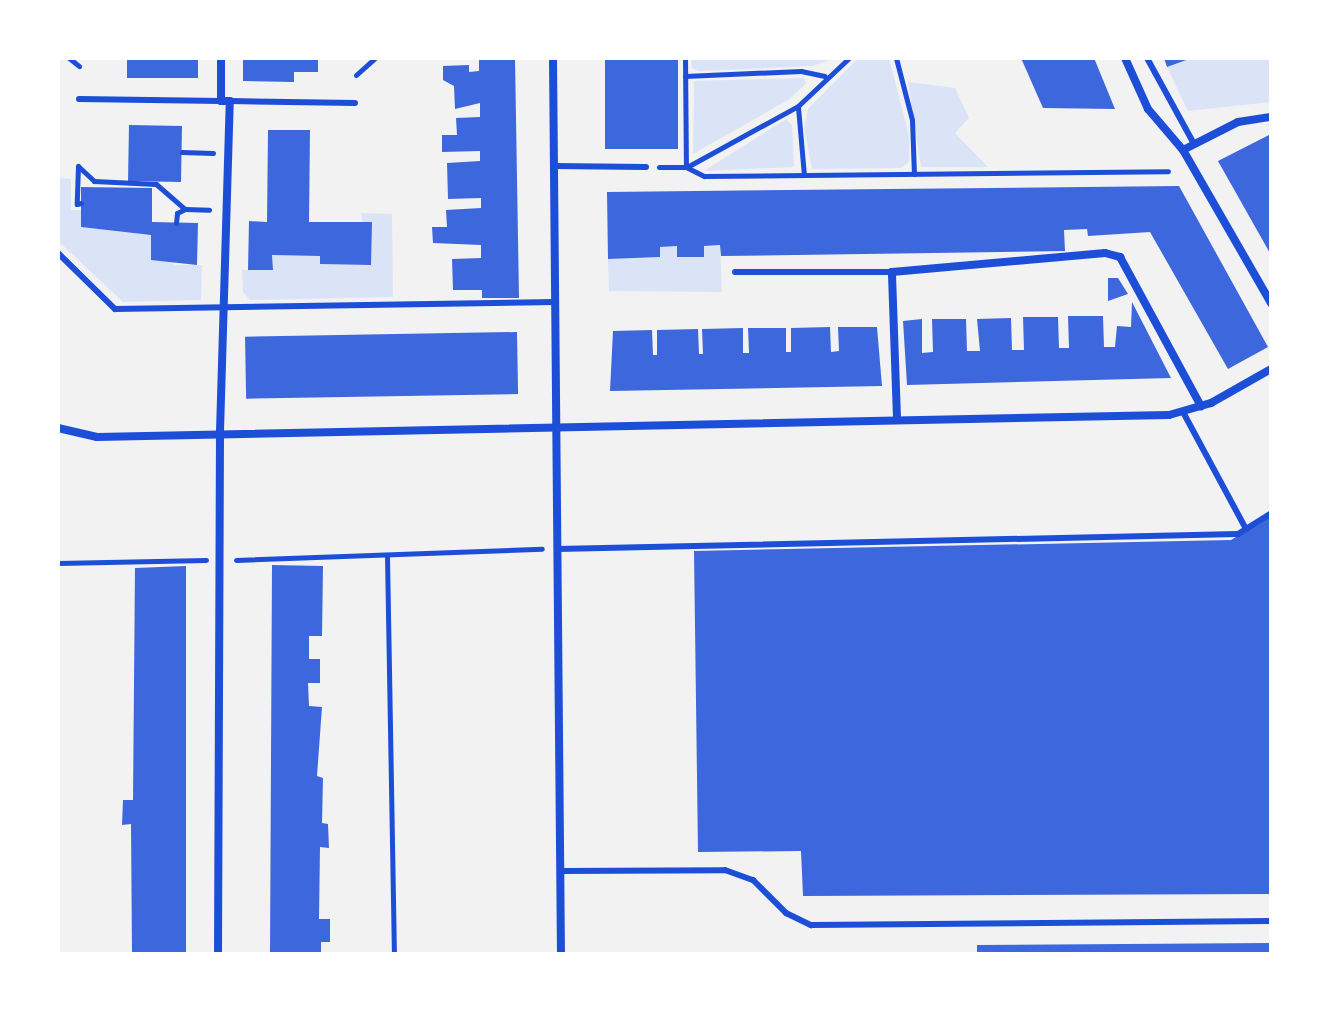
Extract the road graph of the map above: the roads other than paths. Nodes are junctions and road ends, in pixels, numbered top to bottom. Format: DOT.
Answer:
graph roads {
  1 [pos="221,58"];
  2 [pos="553,58"];
  3 [pos="1125,58"];
  4 [pos="1147,58"];
  5 [pos="79,99"];
  6 [pos="226,101"];
  7 [pos="355,103"];
  8 [pos="1271,117"];
  9 [pos="1193,142"];
  10 [pos="1183,150"];
  11 [pos="553,166"];
  12 [pos="646,167"];
  13 [pos="58,253"];
  14 [pos="735,272"];
  15 [pos="892,272"];
  16 [pos="555,302"];
  17 [pos="1271,303"];
  18 [pos="225,308"];
  19 [pos="1271,369"];
  20 [pos="1201,406"];
  21 [pos="1183,412"];
  22 [pos="897,418"];
  23 [pos="555,425"];
  24 [pos="58,428"];
  25 [pos="220,431"];
  26 [pos="1271,513"];
  27 [pos="1246,529"];
  28 [pos="555,549"];
  29 [pos="561,871"];
  30 [pos="1271,921"];
  31 [pos="218,954"];
  32 [pos="561,954"];
  1 -- 6 [label="street"];
  2 -- 11 [label="street"];
  3 -- 10 [label="street"];
  4 -- 9 [label="lane"];
  5 -- 6 [label="lane"];
  6 -- 7 [label="lane"];
  6 -- 18 [label="street"];
  8 -- 9 [label="street"];
  9 -- 10 [label="street"];
  10 -- 17 [label="street"];
  11 -- 12 [label="lane"];
  11 -- 16 [label="street"];
  13 -- 18 [label="lane"];
  14 -- 15 [label="lane"];
  15 -- 20 [label="street"];
  15 -- 22 [label="street"];
  16 -- 18 [label="lane"];
  16 -- 23 [label="street"];
  18 -- 25 [label="street"];
  19 -- 20 [label="street"];
  20 -- 21 [label="street"];
  21 -- 22 [label="street"];
  21 -- 27 [label="lane"];
  22 -- 23 [label="street"];
  23 -- 25 [label="street"];
  23 -- 28 [label="street"];
  24 -- 25 [label="street"];
  25 -- 31 [label="street"];
  26 -- 27 [label="lane"];
  27 -- 28 [label="lane"];
  28 -- 29 [label="street"];
  29 -- 30 [label="lane"];
  29 -- 32 [label="street"];
}
